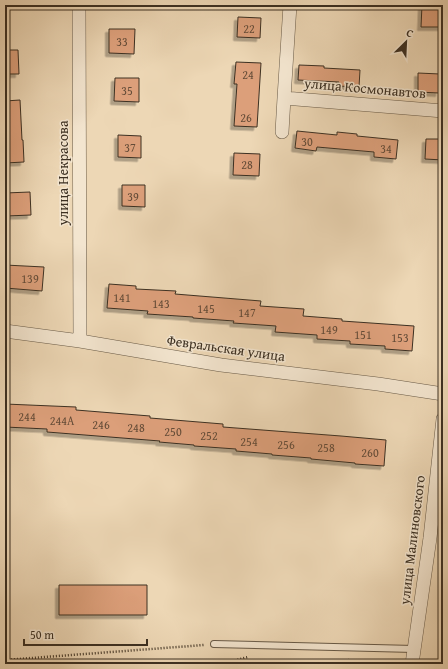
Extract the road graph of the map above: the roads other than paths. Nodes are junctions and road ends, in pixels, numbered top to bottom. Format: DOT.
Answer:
graph roads {
  1 [pos="79,5"];
  2 [pos="290,5"];
  3 [pos="284,98"];
  4 [pos="443,111"];
  5 [pos="282,132"];
  6 [pos="5,331"];
  7 [pos="80,341"];
  8 [pos="443,394"];
  9 [pos="443,419"];
  10 [pos="214,644"];
  11 [pos="414,649"];
  12 [pos="412,664"];
  1 -- 7 [label="street, улица Некрасова"];
  2 -- 3 [label="street, улица Космонавтов"];
  3 -- 4 [label="street, улица Космонавтов"];
  3 -- 5 [label="street, улица Космонавтов"];
  6 -- 7 [label="street, Февральская улица"];
  7 -- 8 [label="street, Февральская улица"];
  9 -- 11 [label="street, улица Малиновского"];
  10 -- 11 [label="lane"];
  11 -- 12 [label="street, улица Малиновского"];
}
